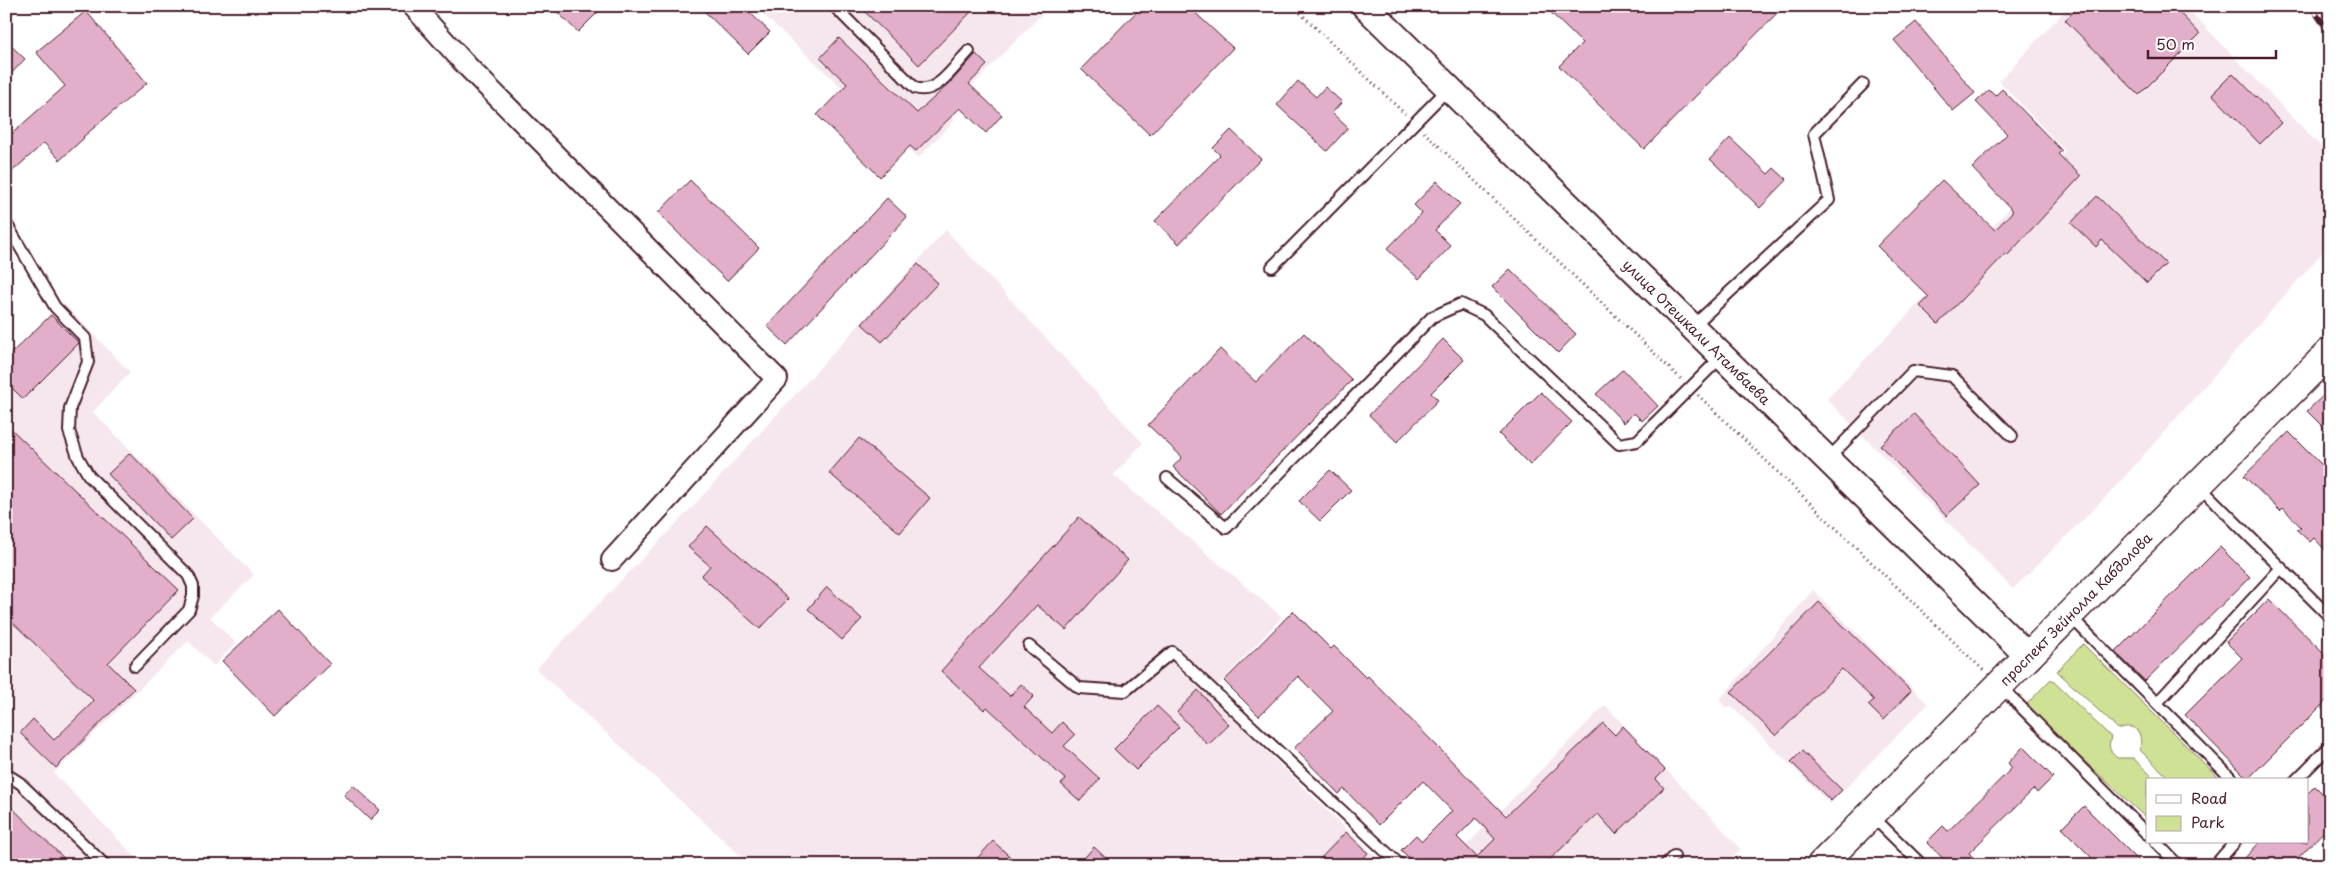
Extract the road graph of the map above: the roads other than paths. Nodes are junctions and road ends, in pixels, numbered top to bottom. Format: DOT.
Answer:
graph roads {
  1 [pos="413,6"];
  2 [pos="834,6"];
  3 [pos="1374,9"];
  4 [pos="969,50"];
  5 [pos="1863,84"];
  6 [pos="1449,88"];
  7 [pos="6,223"];
  8 [pos="1272,267"];
  9 [pos="1693,326"];
  10 [pos="2330,352"];
  11 [pos="1723,355"];
  12 [pos="2012,436"];
  13 [pos="1828,459"];
  14 [pos="1167,478"];
  15 [pos="2198,486"];
  16 [pos="612,560"];
  17 [pos="2281,568"];
  18 [pos="2070,616"];
  19 [pos="2330,617"];
  20 [pos="1029,646"];
  21 [pos="2030,657"];
  22 [pos="135,666"];
  23 [pos="2000,686"];
  24 [pos="2157,703"];
  25 [pos="2330,746"];
  26 [pos="6,774"];
  27 [pos="2231,778"];
  28 [pos="2298,778"];
  29 [pos="1871,816"];
  30 [pos="2146,833"];
  31 [pos="2158,844"];
  32 [pos="2234,844"];
  33 [pos="1674,856"];
  34 [pos="106,865"];
  35 [pos="1399,865"];
  36 [pos="1665,865"];
  37 [pos="1821,865"];
  38 [pos="1922,865"];
  39 [pos="2178,865"];
  40 [pos="2215,865"];
  1 -- 16 [label="street"];
  2 -- 4 [label="lane"];
  3 -- 6 [label="street, улица Отешкали Атамбаева"];
  5 -- 9 [label="lane"];
  6 -- 8 [label="lane"];
  6 -- 9 [label="street, улица Отешкали Атамбаева"];
  7 -- 22 [label="lane"];
  9 -- 11 [label="street, улица Отешкали Атамбаева"];
  10 -- 15 [label="main road, проспект Зейнолла Кабдолова"];
  11 -- 13 [label="street, улица Отешкали Атамбаева"];
  11 -- 14 [label="lane"];
  12 -- 13 [label="lane"];
  13 -- 21 [label="street, улица Отешкали Атамбаева"];
  15 -- 17 [label="lane"];
  15 -- 18 [label="main road, проспект Зейнолла Кабдолова"];
  17 -- 19 [label="lane"];
  17 -- 24 [label="lane"];
  18 -- 21 [label="main road, проспект Зейнолла Кабдолова"];
  18 -- 24 [label="lane"];
  20 -- 35 [label="lane"];
  21 -- 23 [label="main road, проспект Зейнолла Кабдолова"];
  23 -- 29 [label="main road, проспект Зейнолла Кабдолова"];
  23 -- 30 [label="lane"];
  24 -- 27 [label="lane"];
  25 -- 28 [label="lane"];
  26 -- 34 [label="lane"];
  29 -- 37 [label="main road, проспект Зейнолла Кабдолова"];
  29 -- 38 [label="lane"];
  31 -- 39 [label="lane"];
  32 -- 40 [label="lane"];
  33 -- 36 [label="lane"];
}
